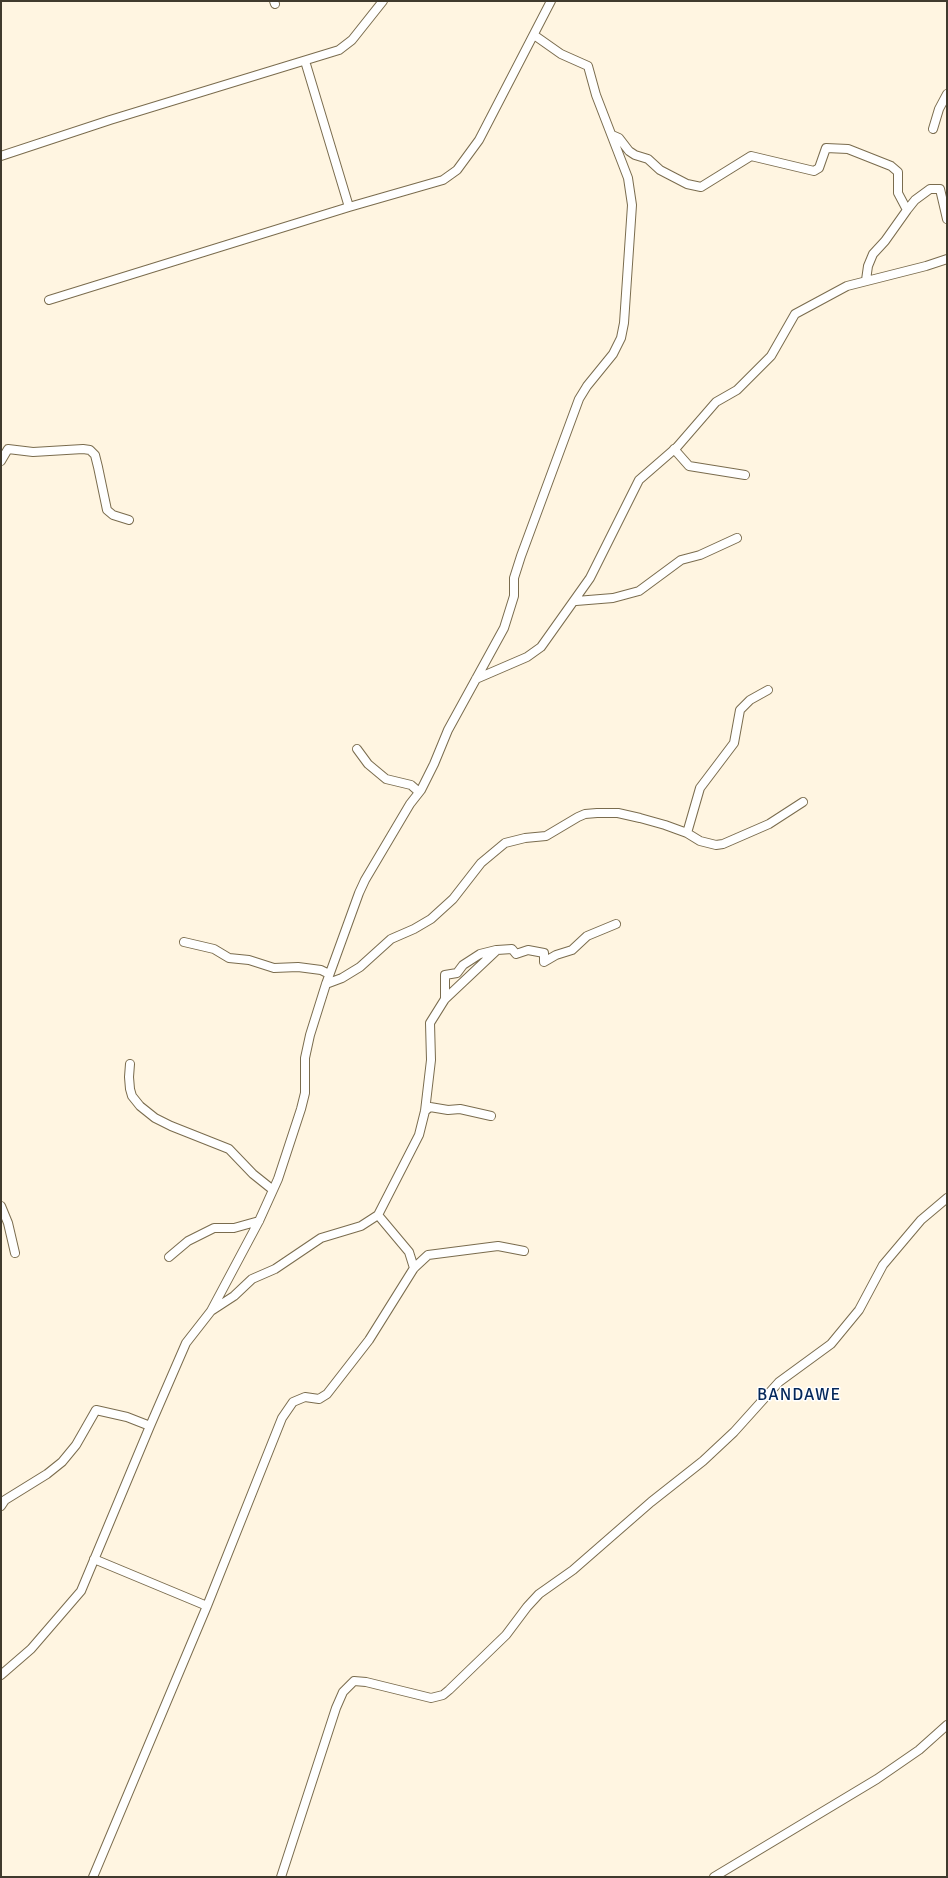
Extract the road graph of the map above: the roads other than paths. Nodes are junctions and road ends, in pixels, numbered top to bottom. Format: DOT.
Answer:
graph roads {
  1 [pos="383,1"];
  2 [pos="551,1"];
  3 [pos="534,34"];
  4 [pos="306,61"];
  5 [pos="947,94"];
  6 [pos="933,129"];
  7 [pos="612,135"];
  8 [pos="1,156"];
  9 [pos="349,207"];
  10 [pos="908,210"];
  11 [pos="947,219"];
  12 [pos="947,259"];
  13 [pos="866,280"];
  14 [pos="50,300"];
  15 [pos="674,449"];
  16 [pos="1,461"];
  17 [pos="745,474"];
  18 [pos="129,520"];
  19 [pos="737,538"];
  20 [pos="576,601"];
  21 [pos="476,679"];
  22 [pos="768,690"];
  23 [pos="357,749"];
  24 [pos="419,792"];
  25 [pos="804,802"];
  26 [pos="687,833"];
  27 [pos="616,924"];
  28 [pos="184,942"];
  29 [pos="497,950"];
  30 [pos="329,974"];
  31 [pos="326,984"];
  32 [pos="445,999"];
  33 [pos="130,1064"];
  34 [pos="425,1111"];
  35 [pos="491,1116"];
  36 [pos="273,1190"];
  37 [pos="947,1198"];
  38 [pos="1,1206"];
  39 [pos="378,1215"];
  40 [pos="259,1221"];
  41 [pos="524,1251"];
  42 [pos="15,1253"];
  43 [pos="169,1257"];
  44 [pos="414,1268"];
  45 [pos="211,1311"];
  46 [pos="150,1426"];
  47 [pos="1,1506"];
  48 [pos="94,1559"];
  49 [pos="207,1606"];
  50 [pos="1,1675"];
  51 [pos="947,1725"];
  52 [pos="93,1877"];
  53 [pos="281,1877"];
  54 [pos="714,1877"];
  1 -- 4 [label="street"];
  2 -- 3 [label="street"];
  3 -- 7 [label="street"];
  3 -- 9 [label="street"];
  4 -- 8 [label="street"];
  4 -- 9 [label="street"];
  5 -- 6 [label="street"];
  7 -- 10 [label="street"];
  7 -- 21 [label="street"];
  9 -- 14 [label="street"];
  10 -- 11 [label="street"];
  10 -- 13 [label="street"];
  12 -- 13 [label="street"];
  13 -- 15 [label="street"];
  15 -- 17 [label="street"];
  15 -- 20 [label="street"];
  16 -- 18 [label="street"];
  19 -- 20 [label="street"];
  20 -- 21 [label="street"];
  21 -- 24 [label="street"];
  22 -- 26 [label="street"];
  23 -- 24 [label="street"];
  24 -- 30 [label="street"];
  25 -- 26 [label="street"];
  26 -- 31 [label="street"];
  27 -- 29 [label="street"];
  28 -- 30 [label="street"];
  29 -- 32 [label="street"];
  29 -- 32 [label="street"];
  30 -- 31 [label="street"];
  31 -- 36 [label="street"];
  32 -- 34 [label="street"];
  33 -- 36 [label="street"];
  34 -- 35 [label="street"];
  34 -- 39 [label="street"];
  36 -- 40 [label="street"];
  37 -- 53 [label="street"];
  38 -- 42 [label="street"];
  39 -- 44 [label="street"];
  39 -- 45 [label="street"];
  40 -- 43 [label="street"];
  40 -- 45 [label="street"];
  41 -- 44 [label="street"];
  44 -- 49 [label="street"];
  45 -- 46 [label="street"];
  46 -- 47 [label="street"];
  46 -- 48 [label="street"];
  48 -- 49 [label="street"];
  48 -- 50 [label="street"];
  49 -- 52 [label="street"];
  51 -- 54 [label="street"];
}
